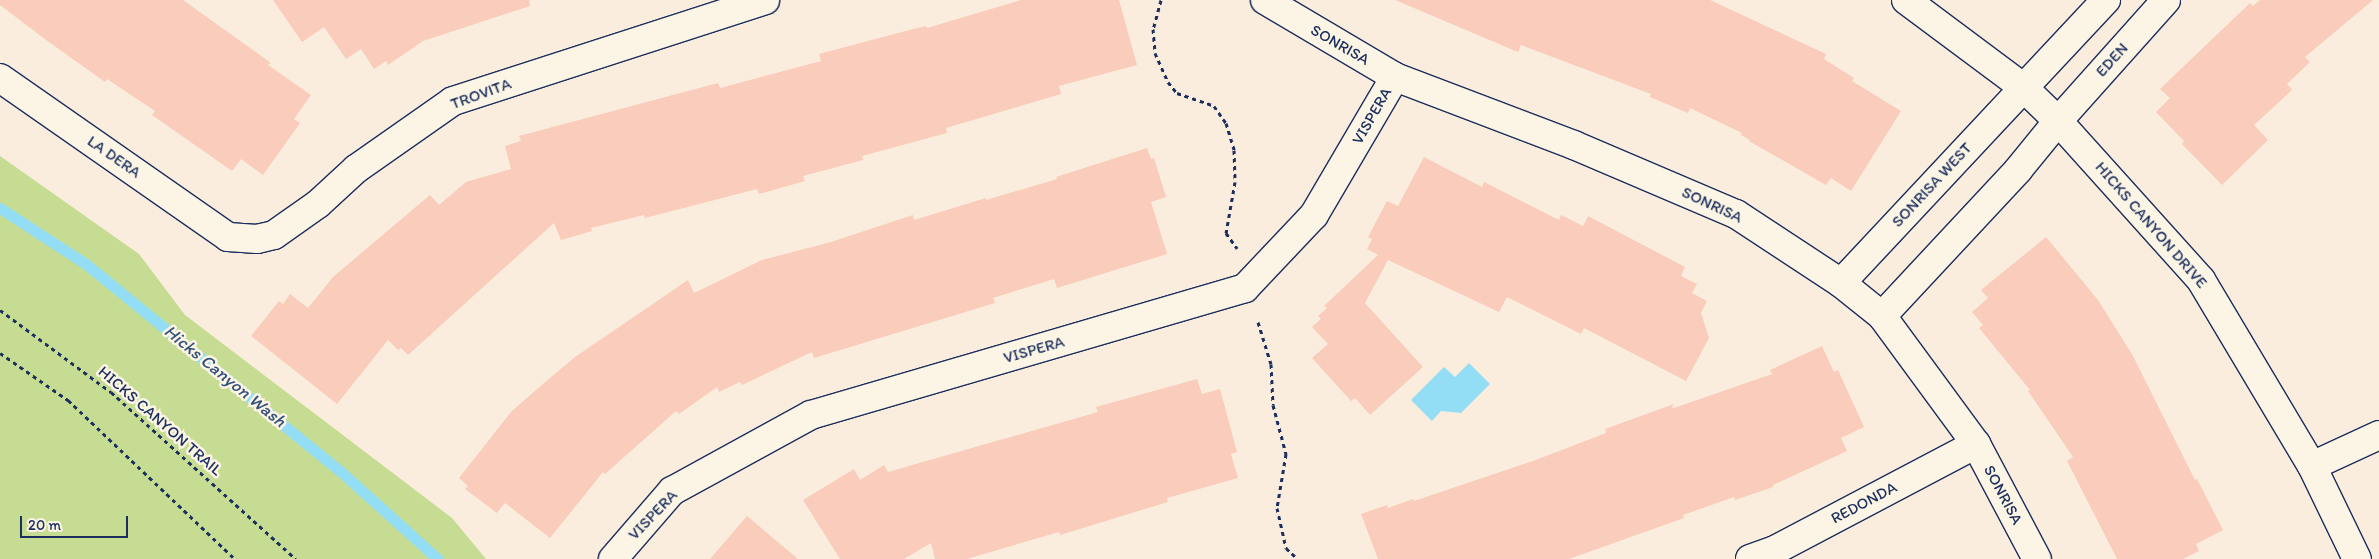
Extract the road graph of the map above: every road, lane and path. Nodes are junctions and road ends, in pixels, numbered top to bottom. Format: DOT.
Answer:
graph roads {
  1 [pos="765,0"];
  2 [pos="1161,0"];
  3 [pos="1265,0"];
  4 [pos="1906,0"];
  5 [pos="2106,0"];
  6 [pos="2166,0"];
  7 [pos="1395,77"];
  8 [pos="0,78"];
  9 [pos="2024,88"];
  10 [pos="2058,121"];
  11 [pos="228,237"];
  12 [pos="1242,254"];
  13 [pos="1841,283"];
  14 [pos="0,310"];
  15 [pos="1882,316"];
  16 [pos="1258,322"];
  17 [pos="0,352"];
  18 [pos="2379,435"];
  19 [pos="1976,444"];
  20 [pos="2312,466"];
  21 [pos="235,559"];
  22 [pos="296,559"];
  23 [pos="613,559"];
  24 [pos="1298,559"];
  25 [pos="1750,559"];
  26 [pos="2036,559"];
  27 [pos="2357,559"];
  1 -- 11 [label="street, TROVITA"];
  2 -- 12 [label="path"];
  3 -- 7 [label="street, SONRISA"];
  4 -- 9 [label="street, HICKS CANYON DRIVE"];
  5 -- 9 [label="street"];
  6 -- 10 [label="street, EDEN"];
  7 -- 13 [label="street, SONRISA"];
  7 -- 23 [label="street, VISPERA"];
  8 -- 11 [label="street, LA DERA"];
  9 -- 10 [label="street, HICKS CANYON DRIVE"];
  9 -- 13 [label="street, SONRISA WEST"];
  10 -- 15 [label="street"];
  10 -- 20 [label="street, HICKS CANYON DRIVE"];
  13 -- 15 [label="street, SONRISA"];
  14 -- 22 [label="path, HICKS CANYON TRAIL"];
  15 -- 19 [label="street, SONRISA"];
  16 -- 24 [label="path"];
  17 -- 21 [label="path"];
  18 -- 20 [label="street"];
  19 -- 25 [label="street, REDONDA"];
  19 -- 26 [label="street, SONRISA"];
  20 -- 27 [label="street, HICKS CANYON DRIVE"];
}
